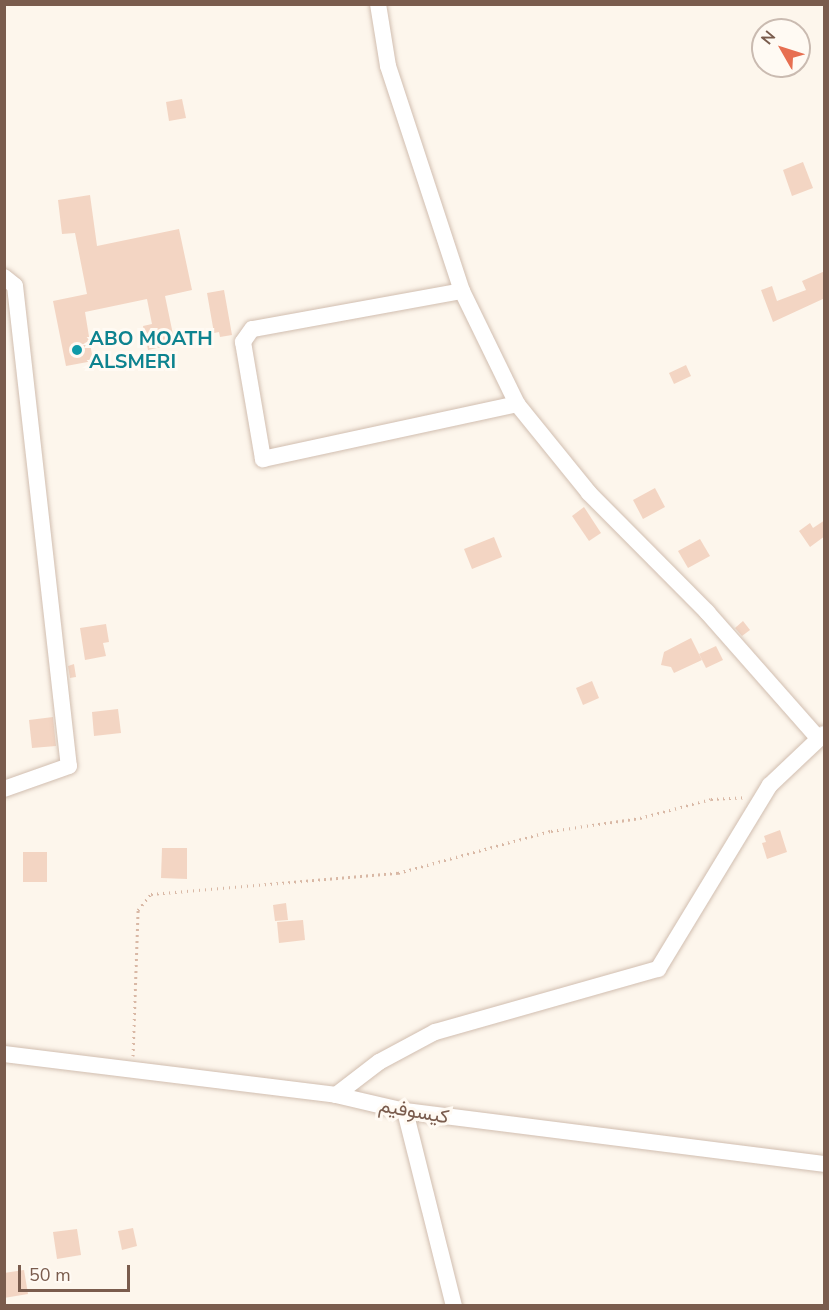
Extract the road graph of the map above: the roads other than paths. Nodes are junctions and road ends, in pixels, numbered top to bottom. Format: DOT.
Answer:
graph roads {
  1 [pos="378,4"];
  2 [pos="4,277"];
  3 [pos="462,291"];
  4 [pos="517,404"];
  5 [pos="821,736"];
  6 [pos="4,789"];
  7 [pos="4,1054"];
  8 [pos="336,1095"];
  9 [pos="405,1111"];
  10 [pos="825,1164"];
  11 [pos="454,1305"];
  1 -- 3 [label="street"];
  2 -- 6 [label="street"];
  3 -- 4 [label="street"];
  3 -- 4 [label="street"];
  4 -- 5 [label="street"];
  5 -- 8 [label="street"];
  7 -- 8 [label="street, كيسوفيم"];
  8 -- 9 [label="street, كيسوفيم"];
  9 -- 10 [label="street, كيسوفيم"];
  9 -- 11 [label="street"];
}
